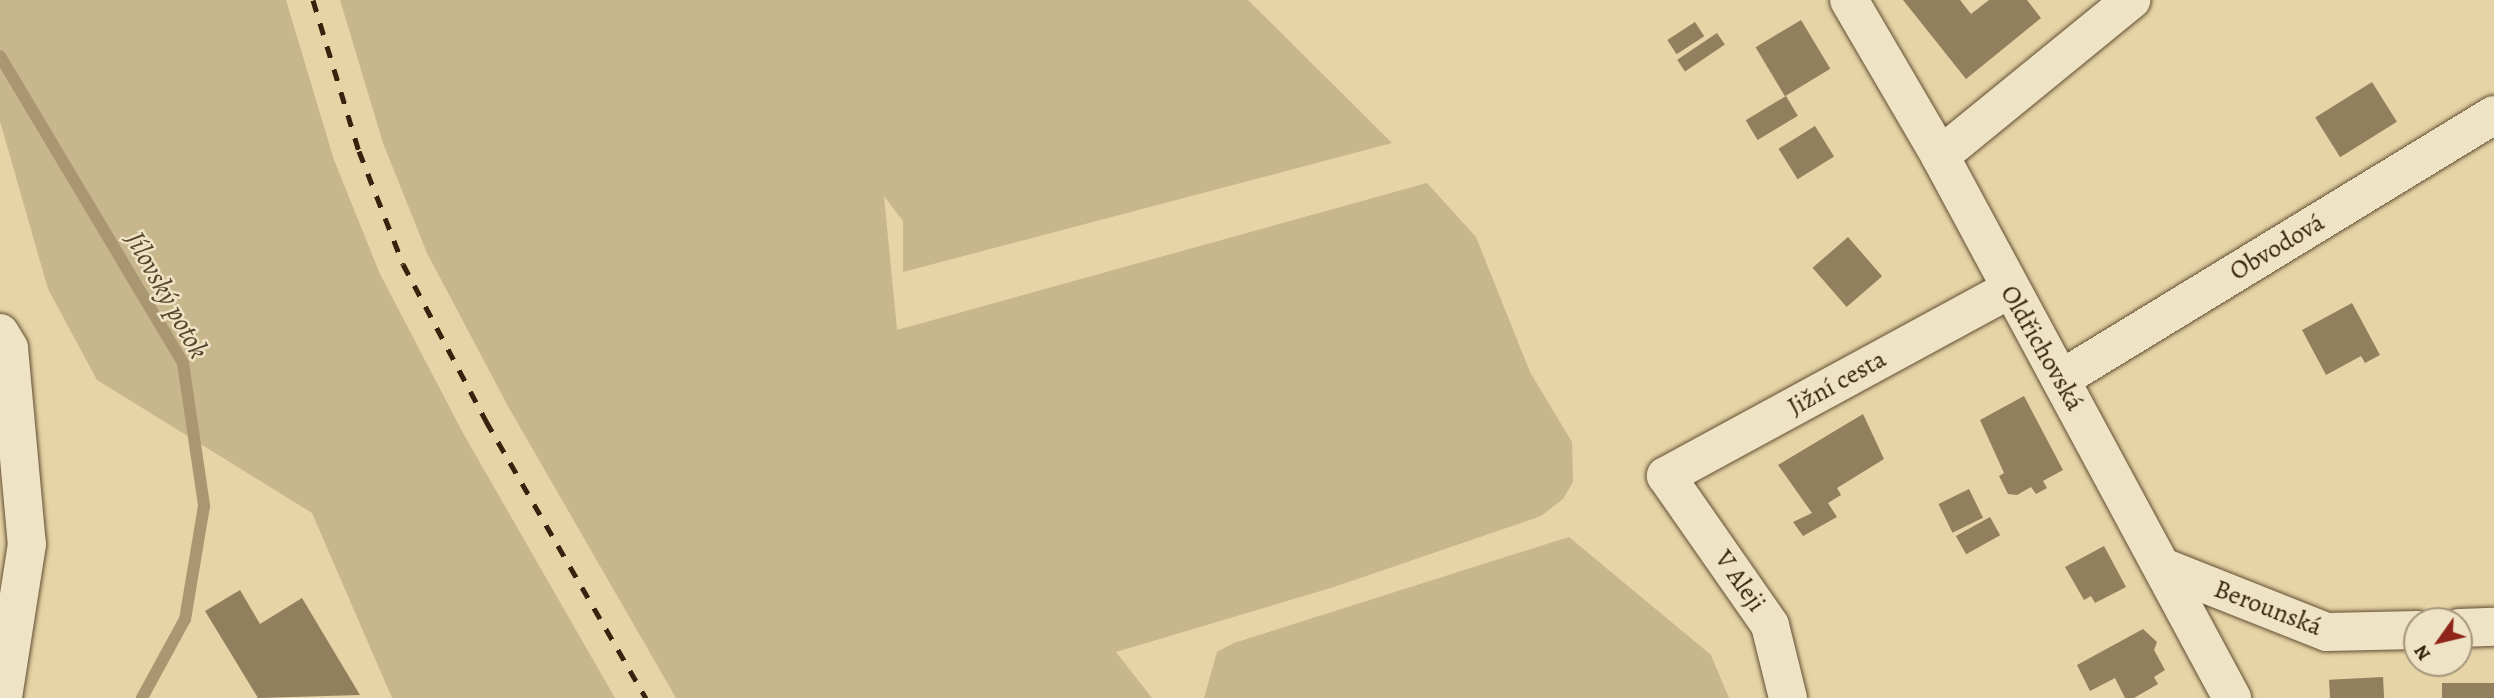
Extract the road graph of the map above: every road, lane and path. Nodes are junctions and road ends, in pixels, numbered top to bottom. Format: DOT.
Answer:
graph roads {
  1 [pos="1849,0"];
  2 [pos="2131,0"];
  3 [pos="2494,115"];
  4 [pos="1940,156"];
  5 [pos="2008,290"];
  6 [pos="0,332"];
  7 [pos="2061,379"];
  8 [pos="1666,476"];
  9 [pos="2165,568"];
  10 [pos="2494,627"];
  11 [pos="2473,628"];
  12 [pos="2403,630"];
  13 [pos="3,698"];
  14 [pos="1788,698"];
  15 [pos="2232,698"];
  1 -- 4 [label="street, Oldřichovská"];
  2 -- 4 [label="street"];
  3 -- 7 [label="street, Obvodová"];
  4 -- 5 [label="street, Oldřichovská"];
  5 -- 7 [label="street, Oldřichovská"];
  5 -- 8 [label="street, Jižní cesta"];
  6 -- 13 [label="street"];
  7 -- 9 [label="street, Oldřichovská"];
  8 -- 14 [label="street, V Aleji"];
  9 -- 12 [label="street, Berounská"];
  9 -- 15 [label="street, Oldřichovská"];
  10 -- 11 [label="street"];
}
